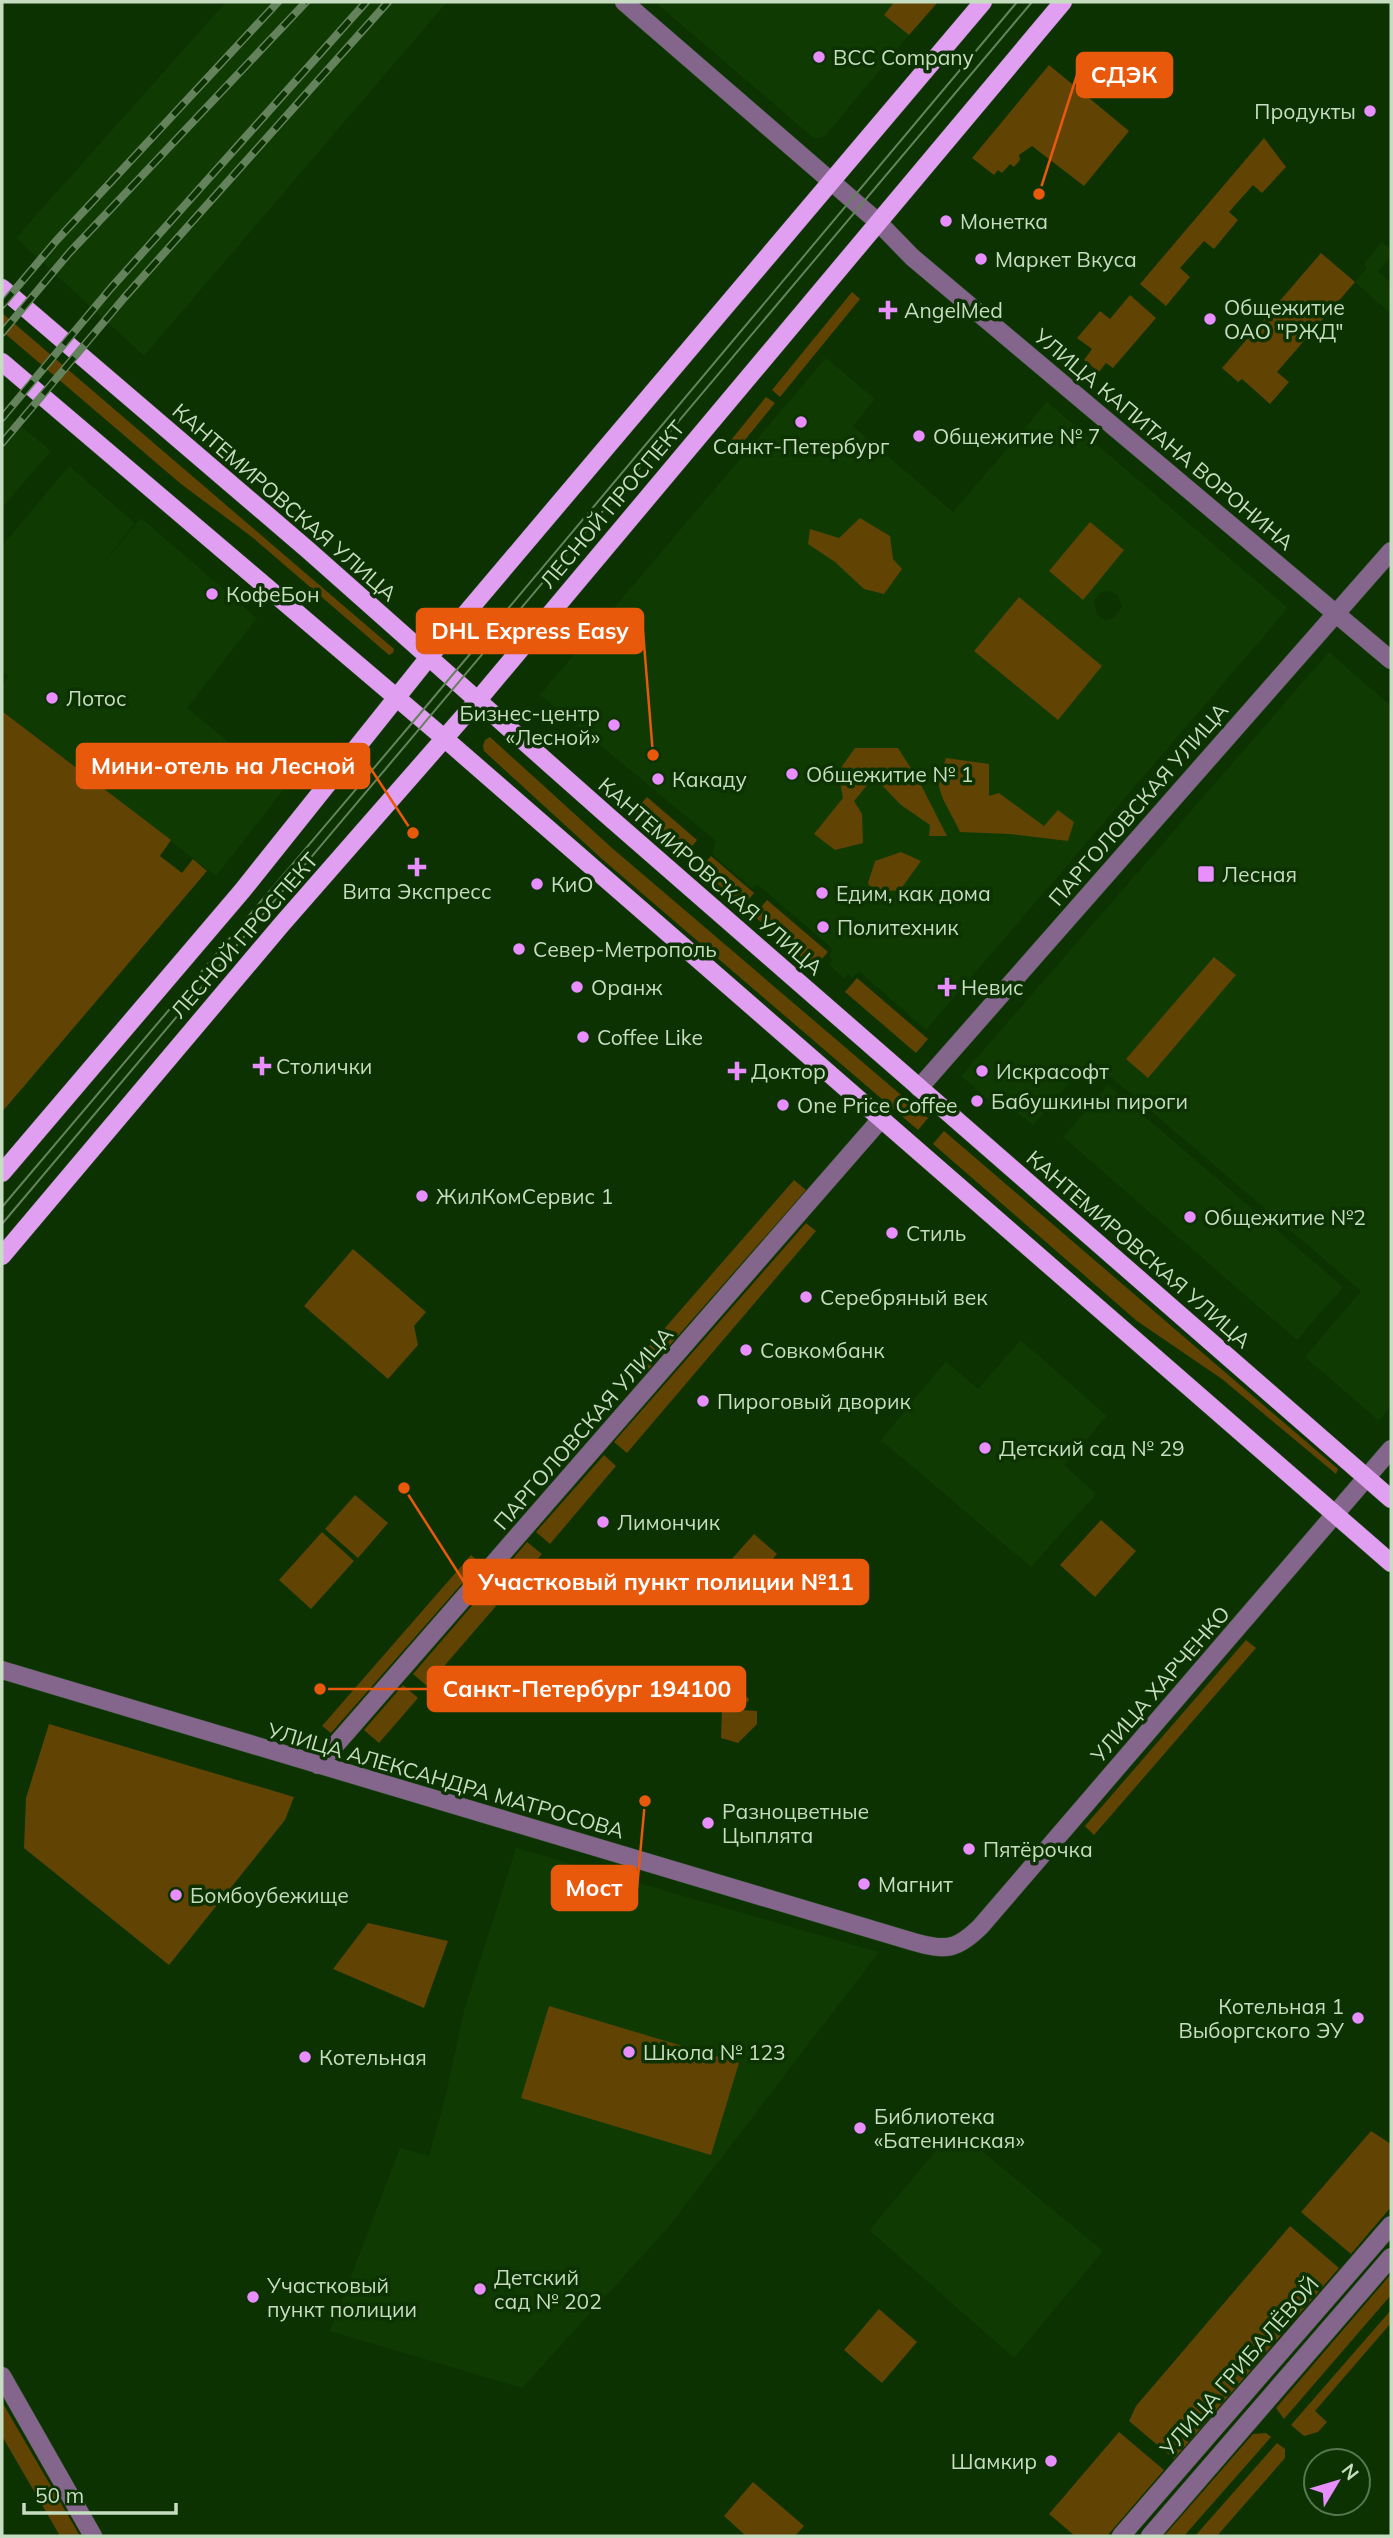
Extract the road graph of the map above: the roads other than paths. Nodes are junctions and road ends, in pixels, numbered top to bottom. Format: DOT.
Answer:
graph roads {
  1 [pos="624,2"];
  2 [pos="983,2"];
  3 [pos="1063,2"];
  4 [pos="833,182"];
  5 [pos="878,222"];
  6 [pos="2,288"];
  7 [pos="2,362"];
  8 [pos="1391,551"];
  9 [pos="1336,614"];
  10 [pos="429,657"];
  11 [pos="1391,660"];
  12 [pos="396,697"];
  13 [pos="478,700"];
  14 [pos="444,738"];
  15 [pos="919,1088"];
  16 [pos="881,1119"];
  17 [pos="2,1173"];
  18 [pos="2,1256"];
  19 [pos="1391,1448"];
  20 [pos="1366,1478"];
  21 [pos="1391,1499"];
  22 [pos="1335,1514"];
  23 [pos="1391,1563"];
  24 [pos="2,1670"];
  25 [pos="318,1765"];
  26 [pos="959,1944"];
  27 [pos="1391,2225"];
  28 [pos="1391,2257"];
  29 [pos="2,2376"];
  30 [pos="93,2536"];
  31 [pos="1121,2536"];
  32 [pos="1150,2536"];
  1 -- 4 [label="street, УЛИЦА КАПИТАНА ВОРОНИНА"];
  2 -- 4 [label="main road, ЛЕСНОЙ ПРОСПЕКТ"];
  3 -- 5 [label="main road, ЛЕСНОЙ ПРОСПЕКТ"];
  4 -- 5 [label="street, УЛИЦА КАПИТАНА ВОРОНИНА"];
  4 -- 10 [label="main road, ЛЕСНОЙ ПРОСПЕКТ"];
  5 -- 9 [label="street, УЛИЦА КАПИТАНА ВОРОНИНА"];
  5 -- 13 [label="main road, ЛЕСНОЙ ПРОСПЕКТ"];
  6 -- 10 [label="main road, КАНТЕМИРОВСКАЯ УЛИЦА"];
  7 -- 12 [label="main road"];
  8 -- 9 [label="street, ПАРГОЛОВСКАЯ УЛИЦА"];
  9 -- 11 [label="street, УЛИЦА КАПИТАНА ВОРОНИНА"];
  9 -- 15 [label="street, ПАРГОЛОВСКАЯ УЛИЦА"];
  10 -- 12 [label="main road, ЛЕСНОЙ ПРОСПЕКТ"];
  10 -- 13 [label="main road, КАНТЕМИРОВСКАЯ УЛИЦА"];
  12 -- 14 [label="main road"];
  12 -- 17 [label="main road, ЛЕСНОЙ ПРОСПЕКТ"];
  13 -- 14 [label="main road, ЛЕСНОЙ ПРОСПЕКТ"];
  13 -- 15 [label="main road, КАНТЕМИРОВСКАЯ УЛИЦА"];
  14 -- 16 [label="main road"];
  14 -- 18 [label="main road, ЛЕСНОЙ ПРОСПЕКТ"];
  15 -- 20 [label="main road, КАНТЕМИРОВСКАЯ УЛИЦА"];
  16 -- 22 [label="main road"];
  16 -- 25 [label="street, ПАРГОЛОВСКАЯ УЛИЦА"];
  19 -- 20 [label="street, УЛИЦА ХАРЧЕНКО"];
  20 -- 21 [label="main road, КАНТЕМИРОВСКАЯ УЛИЦА"];
  20 -- 22 [label="street, УЛИЦА ХАРЧЕНКО"];
  22 -- 23 [label="main road"];
  22 -- 26 [label="street, УЛИЦА ХАРЧЕНКО"];
  24 -- 25 [label="street, УЛИЦА АЛЕКСАНДРА МАТРОСОВА"];
  25 -- 26 [label="street, УЛИЦА АЛЕКСАНДРА МАТРОСОВА"];
  27 -- 31 [label="street, УЛИЦА ГРИБАЛЁВОЙ"];
  28 -- 32 [label="street, УЛИЦА ГРИБАЛЁВОЙ"];
  29 -- 30 [label="street"];
}
